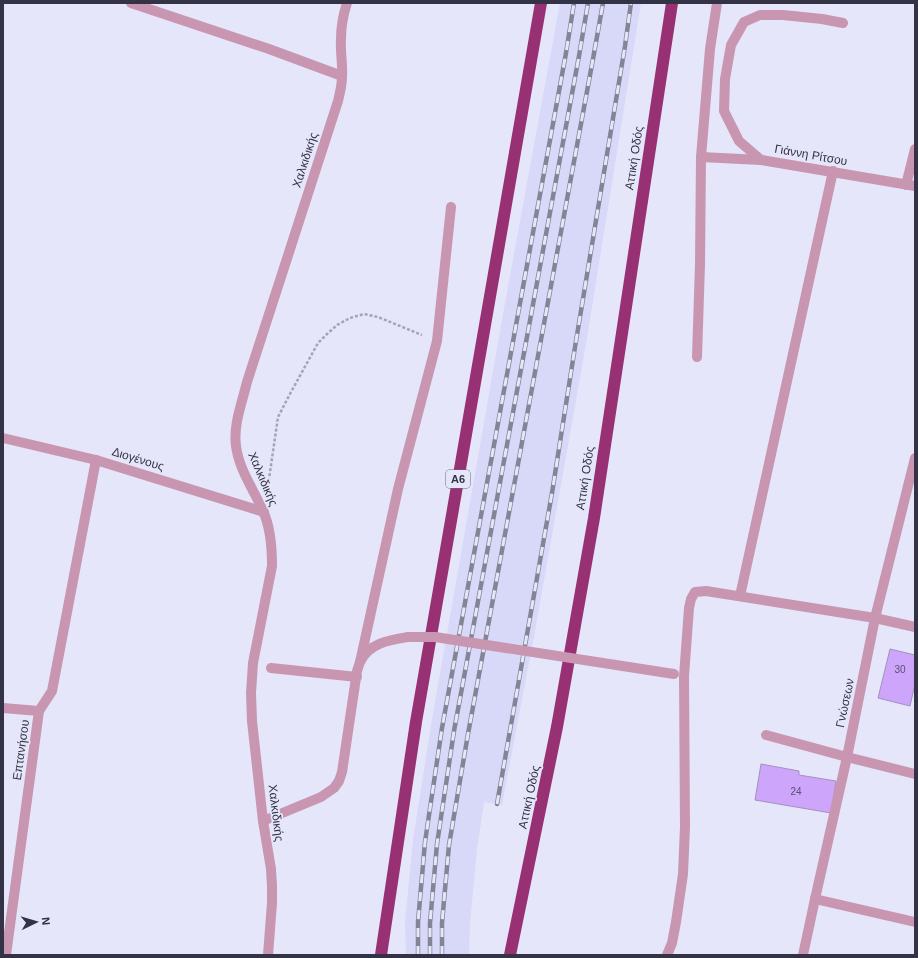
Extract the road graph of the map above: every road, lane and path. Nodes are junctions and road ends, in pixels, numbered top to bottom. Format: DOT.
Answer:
graph roads {
  1 [pos="131,3"];
  2 [pos="347,3"];
  3 [pos="540,3"];
  4 [pos="672,3"];
  5 [pos="717,3"];
  6 [pos="843,23"];
  7 [pos="342,76"];
  8 [pos="915,149"];
  9 [pos="701,157"];
  10 [pos="761,160"];
  11 [pos="833,171"];
  12 [pos="910,186"];
  13 [pos="451,207"];
  14 [pos="437,340"];
  15 [pos="697,357"];
  16 [pos="3,438"];
  17 [pos="915,458"];
  18 [pos="96,460"];
  19 [pos="912,482"];
  20 [pos="264,512"];
  21 [pos="740,596"];
  22 [pos="875,618"];
  23 [pos="915,627"];
  24 [pos="360,662"];
  25 [pos="271,668"];
  26 [pos="679,675"];
  27 [pos="357,677"];
  28 [pos="3,708"];
  29 [pos="39,711"];
  30 [pos="766,735"];
  31 [pos="847,757"];
  32 [pos="915,774"];
  33 [pos="263,821"];
  34 [pos="815,899"];
  35 [pos="915,922"];
  36 [pos="6,955"];
  37 [pos="268,955"];
  38 [pos="381,955"];
  39 [pos="510,955"];
  40 [pos="667,955"];
  41 [pos="803,955"];
  1 -- 7 [label="street"];
  2 -- 7 [label="street, Χαλκιδικής"];
  3 -- 38 [label="highway, Α6"];
  4 -- 39 [label="highway, Αττική Οδός"];
  5 -- 9 [label="street"];
  6 -- 10 [label="street"];
  7 -- 20 [label="street, Χαλκιδικής"];
  8 -- 12 [label="street"];
  9 -- 10 [label="street, Γιάννη Ρίτσου"];
  9 -- 15 [label="street"];
  10 -- 11 [label="street, Γιάννη Ρίτσου"];
  11 -- 12 [label="street, Γιάννη Ρίτσου"];
  11 -- 21 [label="street"];
  13 -- 14 [label="street"];
  14 -- 20 [label="path"];
  14 -- 24 [label="street"];
  16 -- 18 [label="street, Διογένους"];
  17 -- 19 [label="street, Γνώσεων"];
  18 -- 20 [label="street, Διογένους"];
  18 -- 29 [label="street, Επτανήσου"];
  19 -- 22 [label="street, Γνώσεων"];
  20 -- 33 [label="street, Χαλκιδικής"];
  21 -- 22 [label="street"];
  21 -- 26 [label="street"];
  22 -- 23 [label="street"];
  22 -- 31 [label="street, Γνώσεων"];
  24 -- 26 [label="street, bridge"];
  24 -- 27 [label="street"];
  25 -- 27 [label="street"];
  26 -- 40 [label="street"];
  27 -- 33 [label="street"];
  28 -- 29 [label="street"];
  29 -- 36 [label="street, Επτανήσου"];
  30 -- 31 [label="street"];
  31 -- 32 [label="street"];
  31 -- 34 [label="street, Γνώσεων"];
  33 -- 37 [label="street, Χαλκιδικής"];
  34 -- 35 [label="street"];
  34 -- 41 [label="street, Γνώσεων"];
}
